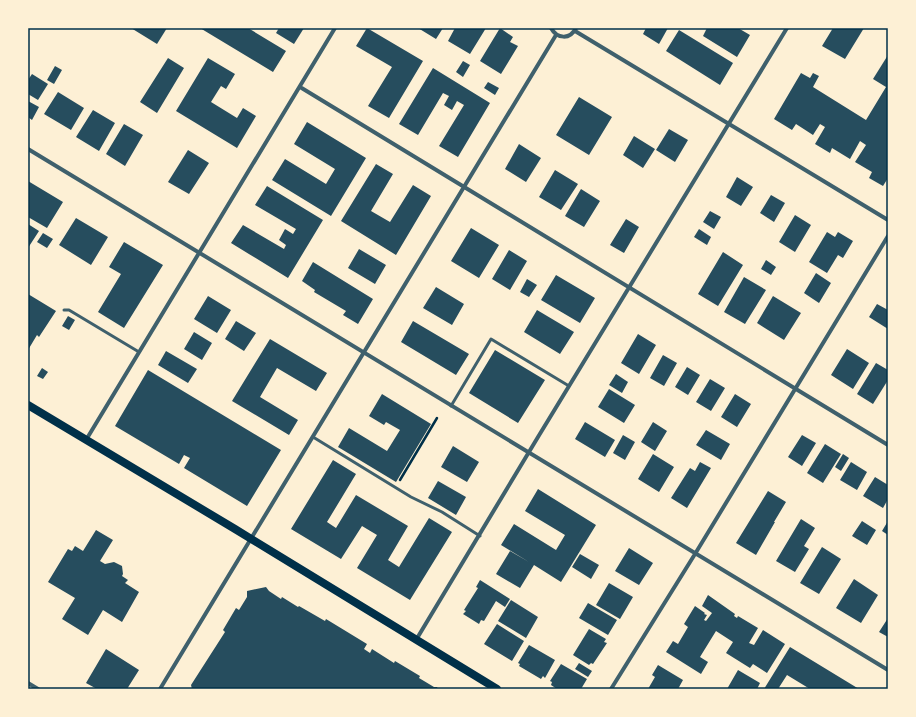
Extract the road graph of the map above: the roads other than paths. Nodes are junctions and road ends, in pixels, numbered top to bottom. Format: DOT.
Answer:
graph roads {
  1 [pos="335,28"];
  2 [pos="551,28"];
  3 [pos="787,28"];
  4 [pos="576,29"];
  5 [pos="556,35"];
  6 [pos="300,87"];
  7 [pos="729,124"];
  8 [pos="28,149"];
  9 [pos="464,187"];
  10 [pos="888,220"];
  11 [pos="888,236"];
  12 [pos="199,252"];
  13 [pos="629,287"];
  14 [pos="64,310"];
  15 [pos="139,352"];
  16 [pos="364,353"];
  17 [pos="569,386"];
  18 [pos="795,388"];
  19 [pos="28,405"];
  20 [pos="451,406"];
  21 [pos="313,436"];
  22 [pos="86,441"];
  23 [pos="888,444"];
  24 [pos="529,452"];
  25 [pos="480,536"];
  26 [pos="251,538"];
  27 [pos="695,554"];
  28 [pos="416,640"];
  29 [pos="888,670"];
  30 [pos="28,683"];
  31 [pos="38,689"];
  32 [pos="160,689"];
  33 [pos="497,689"];
  34 [pos="611,689"];
  1 -- 6 [label="street"];
  2 -- 5 [label="street"];
  3 -- 7 [label="street"];
  4 -- 5 [label="street"];
  4 -- 7 [label="street"];
  5 -- 9 [label="street"];
  6 -- 9 [label="street"];
  6 -- 12 [label="street"];
  7 -- 10 [label="street"];
  7 -- 13 [label="street"];
  8 -- 12 [label="street"];
  9 -- 13 [label="street"];
  9 -- 16 [label="street"];
  11 -- 18 [label="street"];
  12 -- 15 [label="street"];
  12 -- 16 [label="street"];
  13 -- 17 [label="street"];
  13 -- 18 [label="street"];
  14 -- 15 [label="lane"];
  15 -- 22 [label="street"];
  16 -- 20 [label="street"];
  16 -- 21 [label="street"];
  17 -- 20 [label="lane"];
  17 -- 24 [label="street"];
  18 -- 23 [label="street"];
  18 -- 27 [label="street"];
  19 -- 22 [label="main road"];
  20 -- 24 [label="street"];
  21 -- 25 [label="lane"];
  21 -- 26 [label="street"];
  22 -- 26 [label="main road"];
  24 -- 25 [label="street"];
  24 -- 27 [label="street"];
  25 -- 28 [label="street"];
  26 -- 28 [label="main road"];
  26 -- 32 [label="street"];
  27 -- 29 [label="street"];
  27 -- 34 [label="street"];
  28 -- 33 [label="main road"];
  30 -- 31 [label="street"];
}
